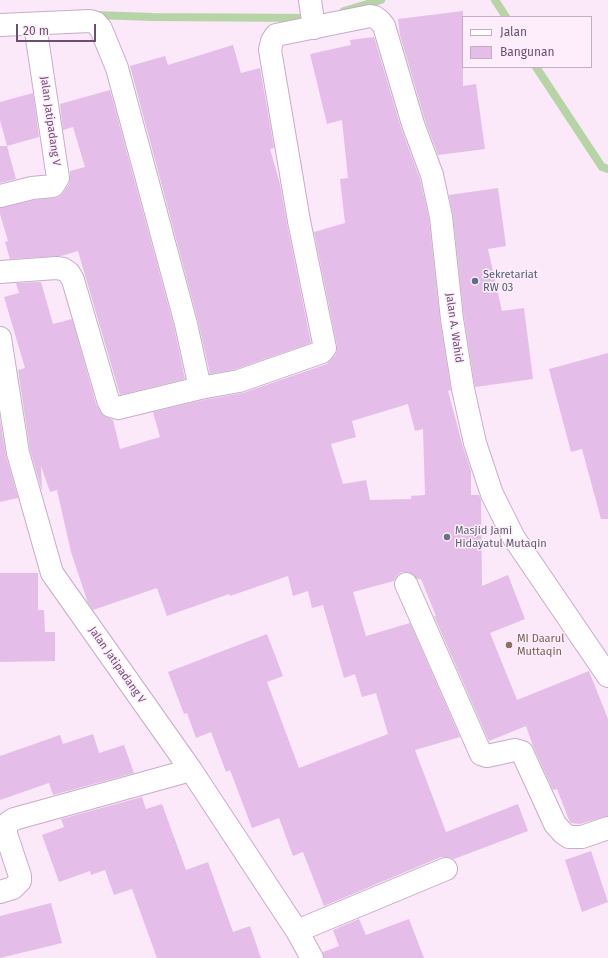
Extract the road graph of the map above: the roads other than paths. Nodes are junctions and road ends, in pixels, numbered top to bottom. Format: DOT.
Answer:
graph roads {
  1 [pos="310,0"];
  2 [pos="0,25"];
  3 [pos="35,25"];
  4 [pos="313,26"];
  5 [pos="0,196"];
  6 [pos="0,272"];
  7 [pos="0,338"];
  8 [pos="200,388"];
  9 [pos="9,454"];
  10 [pos="406,584"];
  11 [pos="608,676"];
  12 [pos="191,770"];
  13 [pos="608,828"];
  14 [pos="446,869"];
  15 [pos="0,892"];
  16 [pos="297,931"];
  17 [pos="312,958"];
  1 -- 4 [label="street"];
  2 -- 3 [label="street"];
  3 -- 5 [label="street, Jalan Jatipadang V"];
  3 -- 8 [label="street"];
  4 -- 8 [label="street, Jalan A. Wahid"];
  4 -- 11 [label="street, Jalan A. Wahid"];
  6 -- 8 [label="street"];
  7 -- 9 [label="street, Jalan Jatipadang V"];
  9 -- 12 [label="street, Jalan Jatipadang V"];
  10 -- 13 [label="street"];
  12 -- 15 [label="street"];
  12 -- 16 [label="street, Jalan Jatipadang V"];
  14 -- 16 [label="street"];
  16 -- 17 [label="street, Jalan Jatipadang V"];
}
